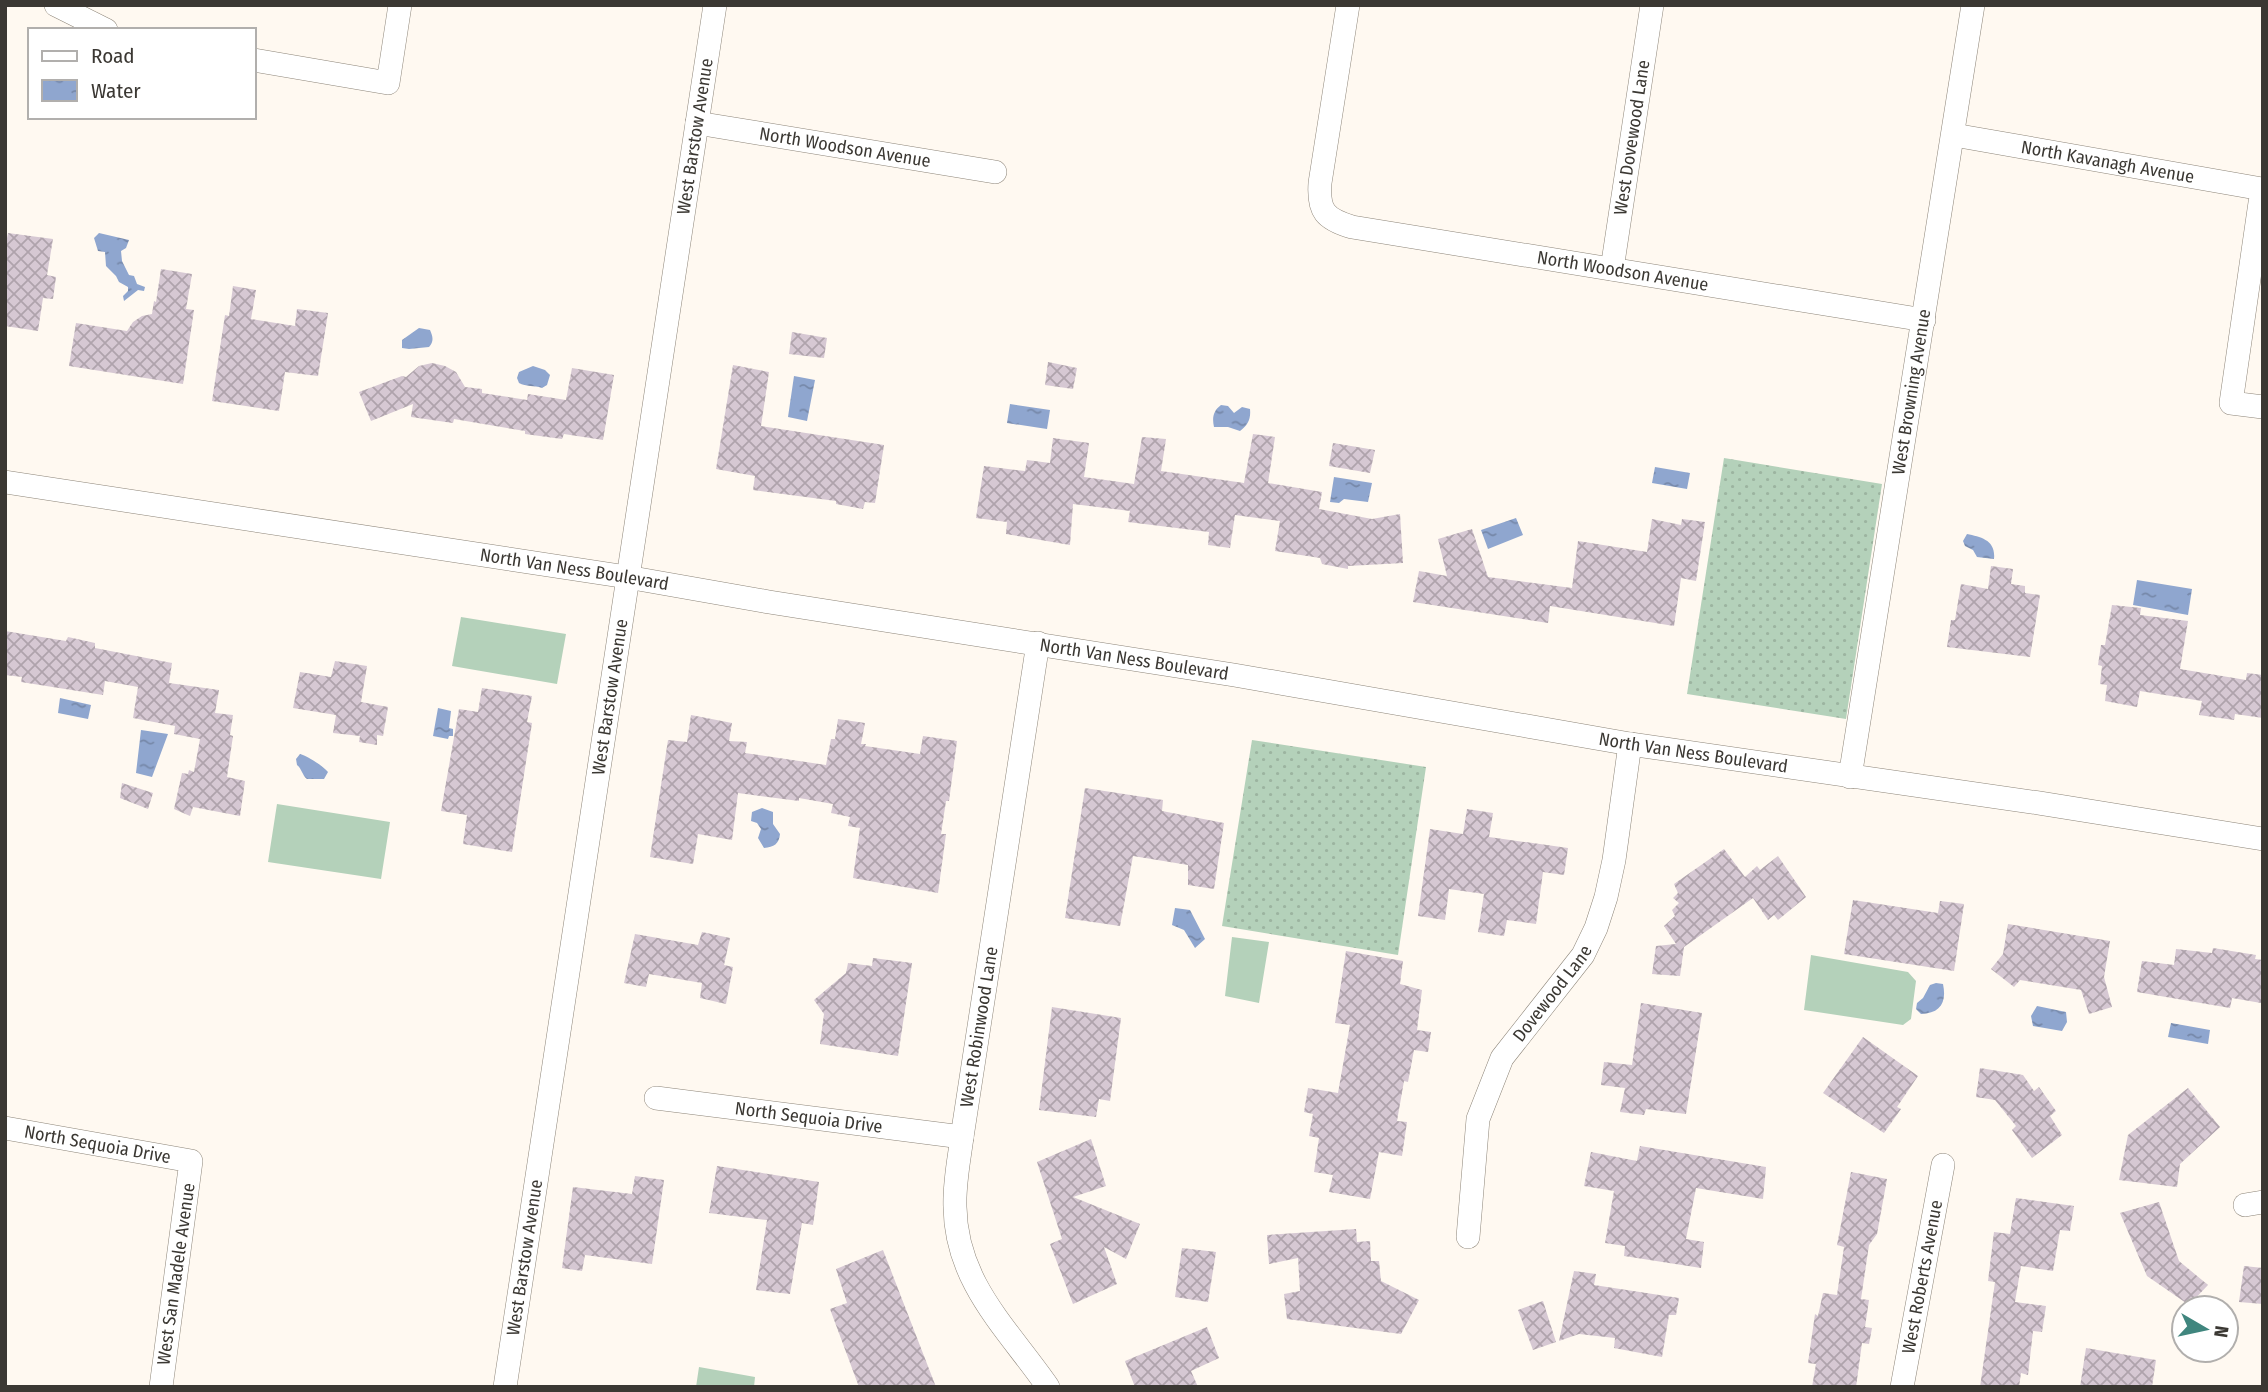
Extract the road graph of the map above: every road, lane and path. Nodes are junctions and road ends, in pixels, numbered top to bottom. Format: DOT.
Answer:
graph roads {
  1 [pos="56,5"];
  2 [pos="400,5"];
  3 [pos="715,5"];
  4 [pos="1348,5"];
  5 [pos="1652,5"];
  6 [pos="1973,5"];
  7 [pos="102,28"];
  8 [pos="256,60"];
  9 [pos="697,124"];
  10 [pos="1954,135"];
  11 [pos="995,172"];
  12 [pos="2262,189"];
  13 [pos="1612,269"];
  14 [pos="1924,320"];
  15 [pos="2263,407"];
  16 [pos="5,482"];
  17 [pos="627,577"];
  18 [pos="1038,643"];
  19 [pos="1630,744"];
  20 [pos="1850,777"];
  21 [pos="2263,839"];
  22 [pos="656,1098"];
  23 [pos="5,1128"];
  24 [pos="962,1137"];
  25 [pos="191,1161"];
  26 [pos="1943,1165"];
  27 [pos="1468,1237"];
  28 [pos="161,1387"];
  29 [pos="505,1387"];
  30 [pos="1048,1387"];
  31 [pos="1902,1387"];
  1 -- 7 [label="street"];
  2 -- 8 [label="street"];
  3 -- 9 [label="street, West Barstow Avenue"];
  4 -- 13 [label="street, North Woodson Avenue"];
  5 -- 13 [label="street, West Dovewood Lane"];
  6 -- 10 [label="street, West Browning Avenue"];
  9 -- 11 [label="street, North Woodson Avenue"];
  9 -- 17 [label="street, West Barstow Avenue"];
  10 -- 12 [label="street, North Kavanagh Avenue"];
  10 -- 14 [label="street, West Browning Avenue"];
  12 -- 15 [label="street"];
  13 -- 14 [label="street, North Woodson Avenue"];
  14 -- 20 [label="street, West Browning Avenue"];
  16 -- 17 [label="street, North Van Ness Boulevard"];
  17 -- 18 [label="street, North Van Ness Boulevard"];
  17 -- 29 [label="street, West Barstow Avenue"];
  18 -- 19 [label="street, North Van Ness Boulevard"];
  18 -- 24 [label="street, West Robinwood Lane"];
  19 -- 20 [label="street, North Van Ness Boulevard"];
  19 -- 27 [label="street, Dovewood Lane"];
  20 -- 21 [label="street, North Van Ness Boulevard"];
  22 -- 24 [label="street, North Sequoia Drive"];
  23 -- 25 [label="street, North Sequoia Drive"];
  24 -- 30 [label="street, West Robinwood Lane"];
  25 -- 28 [label="street, West San Madele Avenue"];
  26 -- 31 [label="street, West Roberts Avenue"];
}
